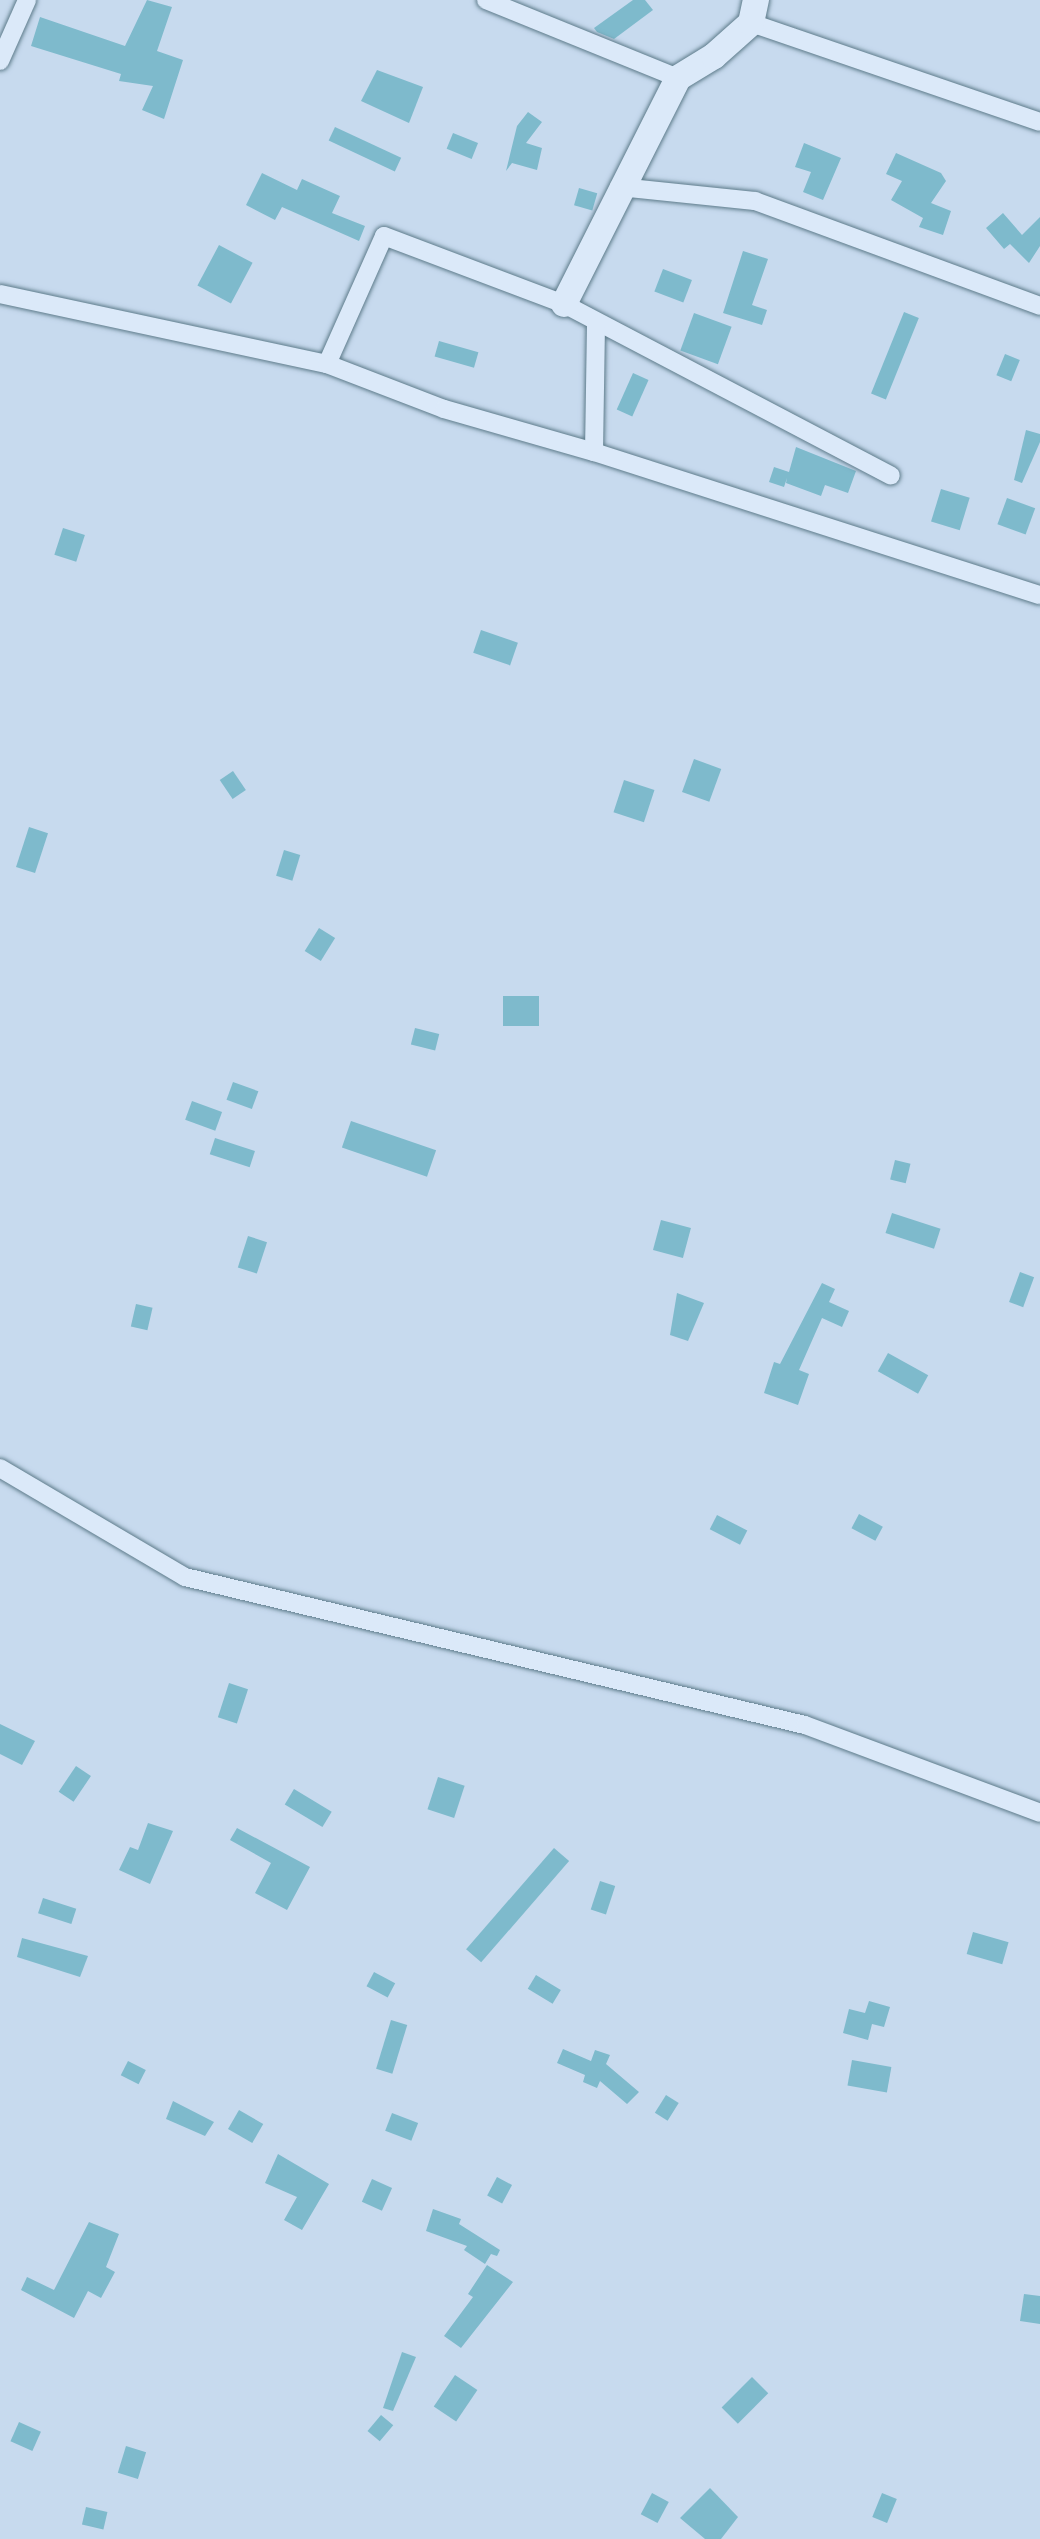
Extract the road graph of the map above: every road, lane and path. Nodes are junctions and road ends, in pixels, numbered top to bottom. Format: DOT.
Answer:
graph roads {
  1 [pos="27,0"];
  2 [pos="486,0"];
  3 [pos="753,11"];
  4 [pos="0,61"];
  5 [pos="678,78"];
  6 [pos="1040,122"];
  7 [pos="619,187"];
  8 [pos="0,294"];
  9 [pos="564,304"];
  10 [pos="1040,306"];
  11 [pos="596,322"];
  12 [pos="327,364"];
  13 [pos="594,452"];
  14 [pos="891,476"];
  15 [pos="1040,595"];
  16 [pos="0,1468"];
  17 [pos="1040,1813"];
  1 -- 4 [label="street"];
  2 -- 5 [label="street"];
  3 -- 5 [label="street"];
  3 -- 6 [label="street"];
  5 -- 7 [label="street"];
  7 -- 9 [label="street"];
  7 -- 10 [label="street"];
  8 -- 12 [label="street"];
  9 -- 11 [label="street"];
  9 -- 12 [label="street"];
  11 -- 13 [label="street"];
  11 -- 14 [label="street"];
  12 -- 13 [label="street"];
  13 -- 15 [label="street"];
  16 -- 17 [label="street"];
}
